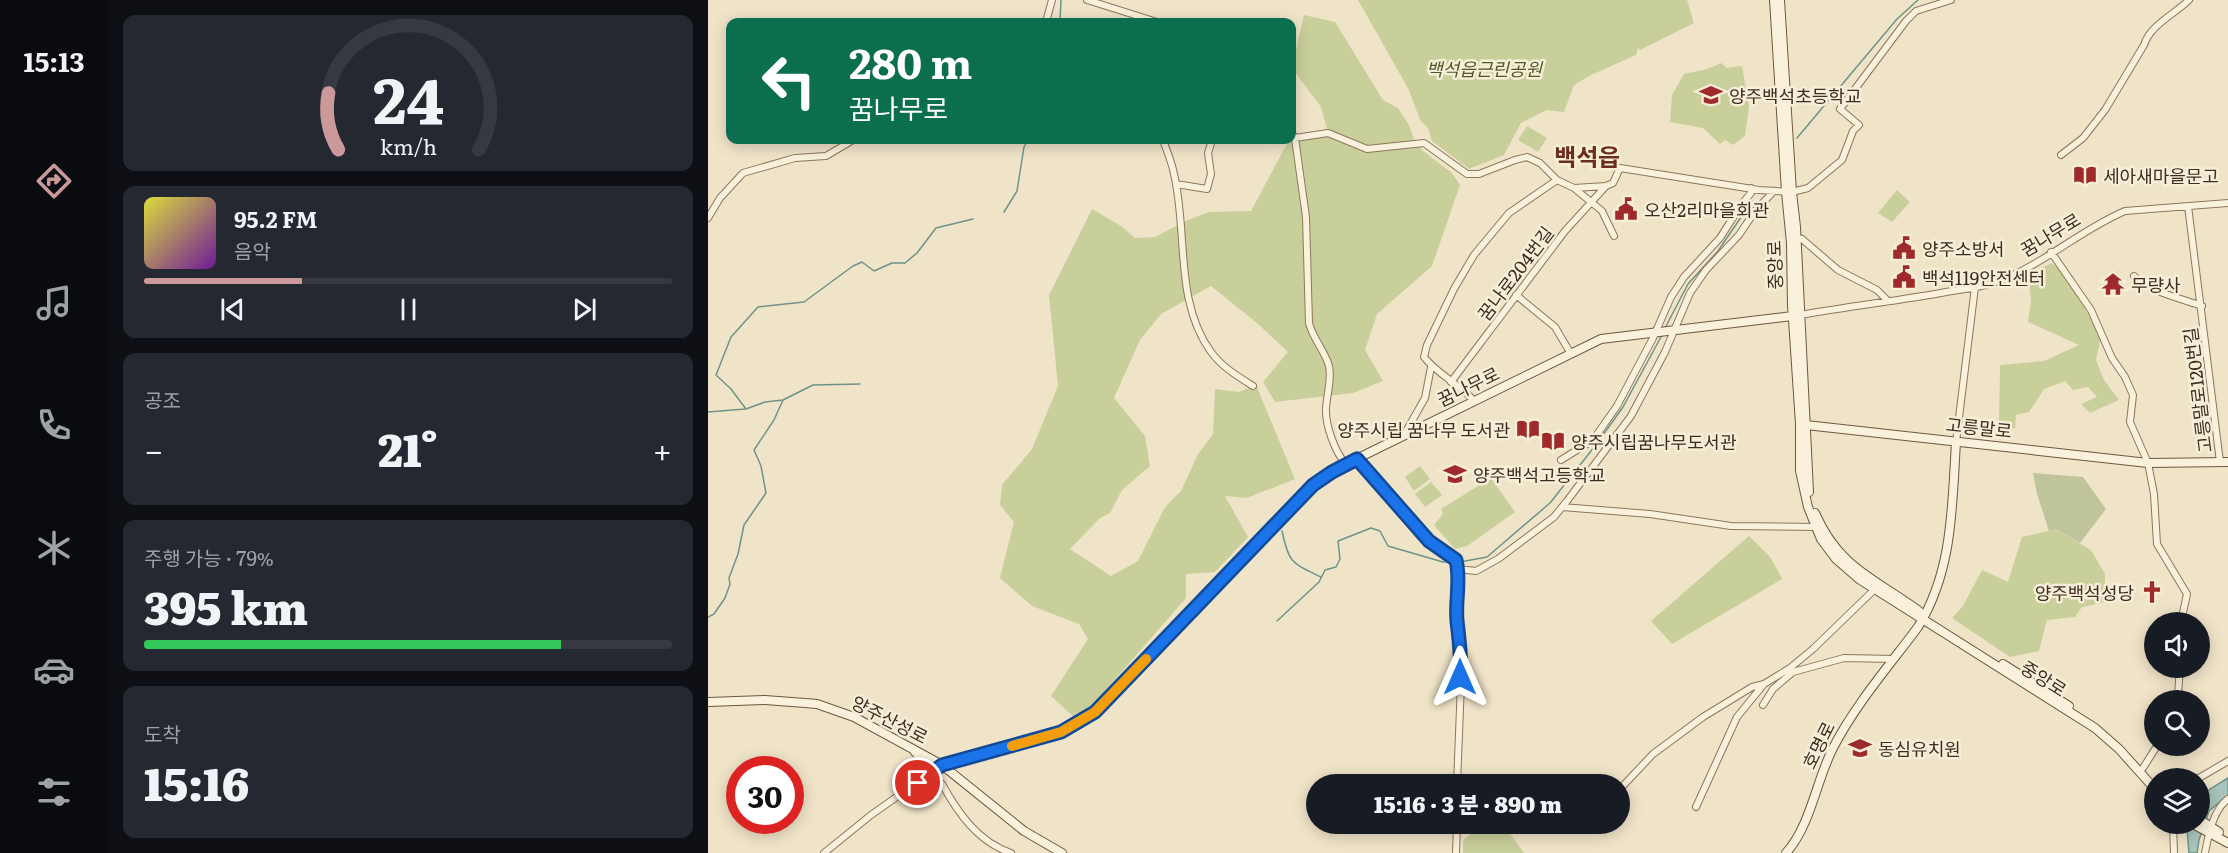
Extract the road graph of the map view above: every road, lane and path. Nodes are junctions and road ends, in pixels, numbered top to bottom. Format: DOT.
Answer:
graph roads {
  1 [pos="1052,0"];
  2 [pos="1087,0"];
  3 [pos="1774,0"];
  4 [pos="1780,0"];
  5 [pos="1951,0"];
  6 [pos="2189,0"];
  7 [pos="1127,14"];
  8 [pos="1047,18"];
  9 [pos="1128,18"];
  10 [pos="1142,18"];
  11 [pos="1785,116"];
  12 [pos="1296,136"];
  13 [pos="847,144"];
  14 [pos="1165,144"];
  15 [pos="1169,144"];
  16 [pos="1211,144"];
  17 [pos="1294,144"];
  18 [pos="1167,150"];
  19 [pos="2061,155"];
  20 [pos="1557,180"];
  21 [pos="1176,184"];
  22 [pos="1606,186"];
  23 [pos="1574,188"];
  24 [pos="1750,188"];
  25 [pos="1772,191"];
  26 [pos="1789,192"];
  27 [pos="1591,203"];
  28 [pos="2228,203"];
  29 [pos="2188,206"];
  30 [pos="708,218"];
  31 [pos="1614,236"];
  32 [pos="1797,238"];
  33 [pos="2051,252"];
  34 [pos="2134,276"];
  35 [pos="1975,287"];
  36 [pos="1516,295"];
  37 [pos="1888,301"];
  38 [pos="2202,306"];
  39 [pos="1797,315"];
  40 [pos="1675,329"];
  41 [pos="1656,333"];
  42 [pos="1571,354"];
  43 [pos="1431,366"];
  44 [pos="1451,382"];
  45 [pos="1253,386"];
  46 [pos="1474,401"];
  47 [pos="1806,425"];
  48 [pos="1403,436"];
  49 [pos="1956,442"];
  50 [pos="1357,459"];
  51 [pos="1561,460"];
  52 [pos="2224,462"];
  53 [pos="2148,463"];
  54 [pos="1346,464"];
  55 [pos="1562,507"];
  56 [pos="1818,527"];
  57 [pos="1457,564"];
  58 [pos="1877,587"];
  59 [pos="2183,612"];
  60 [pos="1924,617"];
  61 [pos="1963,645"];
  62 [pos="1895,657"];
  63 [pos="1764,684"];
  64 [pos="708,702"];
  65 [pos="1763,705"];
  66 [pos="911,747"];
  67 [pos="2151,756"];
  68 [pos="2228,761"];
  69 [pos="942,765"];
  70 [pos="2143,768"];
  71 [pos="2210,772"];
  72 [pos="1457,774"];
  73 [pos="2144,777"];
  74 [pos="1630,778"];
  75 [pos="917,784"];
  76 [pos="942,784"];
  77 [pos="2228,799"];
  78 [pos="1696,807"];
  79 [pos="2210,822"];
  80 [pos="2210,830"];
  81 [pos="2210,831"];
  82 [pos="1457,834"];
  83 [pos="2173,834"];
  84 [pos="2206,834"];
  85 [pos="2228,837"];
  86 [pos="2228,843"];
  87 [pos="824,853"];
  88 [pos="1011,853"];
  89 [pos="1062,853"];
  90 [pos="1456,853"];
  91 [pos="1786,853"];
  92 [pos="2174,853"];
  93 [pos="2205,853"];
  1 -- 8 [label="street"];
  2 -- 7 [label="street"];
  3 -- 11 [label="street, 중앙로"];
  4 -- 11 [label="street, 중앙로"];
  5 -- 26 [label="street"];
  6 -- 19 [label="street"];
  7 -- 9 [label="street"];
  7 -- 10 [label="street"];
  11 -- 26 [label="street, 중앙로"];
  12 -- 20 [label="street"];
  13 -- 30 [label="street"];
  14 -- 18 [label="street"];
  15 -- 18 [label="street"];
  16 -- 21 [label="street"];
  17 -- 54 [label="street"];
  18 -- 21 [label="street"];
  20 -- 23 [label="street"];
  20 -- 43 [label="street"];
  21 -- 45 [label="street"];
  22 -- 23 [label="street"];
  22 -- 24 [label="street, 꿈나로204번길"];
  22 -- 27 [label="street, 꿈나로204번길"];
  23 -- 27 [label="street"];
  24 -- 25 [label="street"];
  24 -- 41 [label="street"];
  25 -- 26 [label="street"];
  25 -- 40 [label="street"];
  26 -- 32 [label="street, 중앙로"];
  26 -- 39 [label="street, 중앙로"];
  27 -- 31 [label="street"];
  27 -- 36 [label="street, 꿈나로204번길"];
  28 -- 29 [label="street, 꿈나무로"];
  29 -- 33 [label="street, 꿈나무로"];
  29 -- 38 [label="street, 고릉말로120번길"];
  32 -- 37 [label="street"];
  32 -- 39 [label="street, 중앙로"];
  33 -- 35 [label="street, 꿈나무로"];
  33 -- 53 [label="street"];
  34 -- 38 [label="street"];
  35 -- 37 [label="street, 꿈나무로"];
  35 -- 49 [label="street"];
  36 -- 42 [label="street"];
  36 -- 44 [label="street, 꿈나로204번길"];
  37 -- 39 [label="street, 꿈나무로"];
  38 -- 52 [label="street, 고릉말로120번길"];
  39 -- 40 [label="street, 꿈나무로"];
  39 -- 47 [label="street, 중앙로"];
  39 -- 56 [label="street, 중앙로"];
  40 -- 41 [label="street, 꿈나무로"];
  40 -- 55 [label="street"];
  41 -- 42 [label="street, 꿈나무로"];
  41 -- 51 [label="street"];
  42 -- 46 [label="street, 꿈나무로"];
  43 -- 44 [label="street"];
  43 -- 48 [label="street"];
  44 -- 46 [label="street"];
  46 -- 48 [label="street, 꿈나무로"];
  47 -- 49 [label="street, 고릉말로"];
  47 -- 56 [label="street, 중앙로"];
  48 -- 50 [label="street, 꿈나무로"];
  49 -- 53 [label="street, 고릉말로"];
  49 -- 60 [label="street"];
  50 -- 54 [label="street, 꿈나무로"];
  50 -- 57 [label="street"];
  52 -- 53 [label="street, 고릉말로"];
  53 -- 59 [label="street"];
  54 -- 69 [label="street, 꿈나무로"];
  55 -- 56 [label="street"];
  55 -- 57 [label="street"];
  56 -- 58 [label="street, 중앙로"];
  57 -- 72 [label="street"];
  58 -- 60 [label="street, 중앙로"];
  58 -- 63 [label="street"];
  60 -- 61 [label="street, 중앙로"];
  60 -- 62 [label="street, 호명로"];
  60 -- 70 [label="street, 중앙로"];
  61 -- 62 [label="street"];
  61 -- 73 [label="street, 중앙로"];
  62 -- 65 [label="street"];
  62 -- 91 [label="street, 호명로"];
  63 -- 74 [label="street"];
  63 -- 78 [label="street"];
  64 -- 66 [label="street, 양주산성로"];
  66 -- 69 [label="street, 양주산성로"];
  66 -- 75 [label="street"];
  67 -- 70 [label="street"];
  68 -- 71 [label="street"];
  69 -- 75 [label="street, 꿈나무로"];
  69 -- 89 [label="street, 양주산성로"];
  75 -- 87 [label="street, 꿈나무로"];
  76 -- 88 [label="street"];
  77 -- 79 [label="street"];
  80 -- 85 [label="street"];
  81 -- 86 [label="street"];
  82 -- 90 [label="street"];
  83 -- 92 [label="street"];
  84 -- 93 [label="street"];
}
